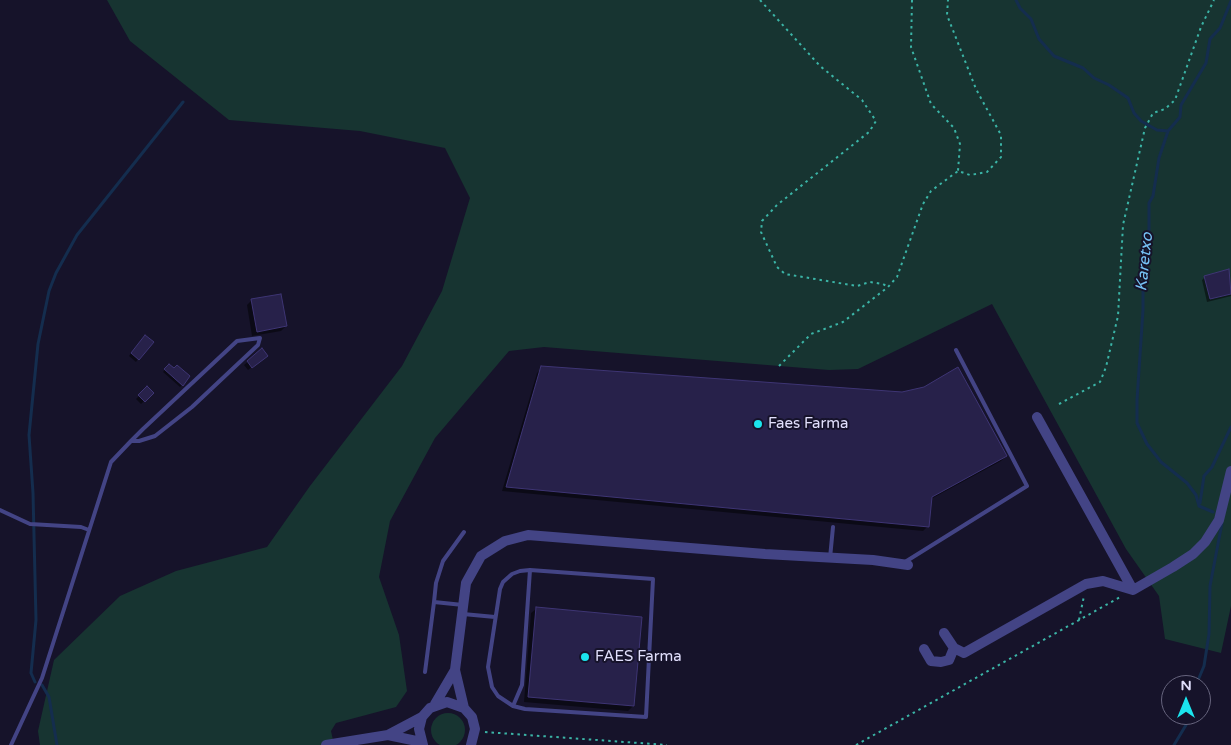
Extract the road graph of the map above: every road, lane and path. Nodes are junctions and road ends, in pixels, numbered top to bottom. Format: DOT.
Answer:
graph roads {
  1 [pos="760,0"];
  2 [pos="912,0"];
  3 [pos="948,0"];
  4 [pos="1214,0"];
  5 [pos="958,171"];
  6 [pos="888,287"];
  7 [pos="956,350"];
  8 [pos="779,366"];
  9 [pos="1059,404"];
  10 [pos="1037,417"];
  11 [pos="131,441"];
  12 [pos="1231,471"];
  13 [pos="0,510"];
  14 [pos="833,527"];
  15 [pos="89,530"];
  16 [pos="464,532"];
  17 [pos="830,558"];
  18 [pos="906,564"];
  19 [pos="530,570"];
  20 [pos="1133,590"];
  21 [pos="1084,596"];
  22 [pos="434,602"];
  23 [pos="462,609"];
  24 [pos="495,617"];
  25 [pos="1079,620"];
  26 [pos="944,633"];
  27 [pos="954,648"];
  28 [pos="924,649"];
  29 [pos="455,670"];
  30 [pos="425,672"];
  31 [pos="435,704"];
  32 [pos="513,706"];
  33 [pos="464,708"];
  34 [pos="422,717"];
  35 [pos="475,732"];
  36 [pos="388,735"];
  37 [pos="422,743"];
  38 [pos="11,745"];
  39 [pos="326,745"];
  40 [pos="471,745"];
  41 [pos="667,745"];
  42 [pos="856,745"];
  1 -- 6 [label="path"];
  2 -- 5 [label="path"];
  3 -- 5 [label="path"];
  4 -- 9 [label="path"];
  5 -- 6 [label="path"];
  6 -- 8 [label="path"];
  7 -- 18 [label="lane"];
  10 -- 20 [label="street"];
  11 -- 11 [label="lane"];
  11 -- 15 [label="lane"];
  12 -- 20 [label="street"];
  13 -- 15 [label="lane"];
  14 -- 17 [label="lane"];
  15 -- 38 [label="lane"];
  16 -- 22 [label="lane"];
  17 -- 18 [label="street"];
  17 -- 23 [label="street"];
  19 -- 24 [label="lane"];
  19 -- 32 [label="lane"];
  19 -- 32 [label="lane"];
  20 -- 25 [label="path"];
  20 -- 27 [label="street"];
  21 -- 25 [label="path"];
  22 -- 23 [label="lane"];
  22 -- 30 [label="lane"];
  23 -- 24 [label="lane"];
  23 -- 29 [label="street"];
  24 -- 32 [label="lane"];
  25 -- 42 [label="path"];
  26 -- 27 [label="street"];
  27 -- 28 [label="street"];
  29 -- 31 [label="street"];
  29 -- 33 [label="street"];
  31 -- 33 [label="street"];
  31 -- 34 [label="street"];
  33 -- 35 [label="street"];
  34 -- 36 [label="street"];
  34 -- 37 [label="street"];
  35 -- 40 [label="street"];
  35 -- 41 [label="path"];
  36 -- 37 [label="street"];
  36 -- 39 [label="street"];
}
